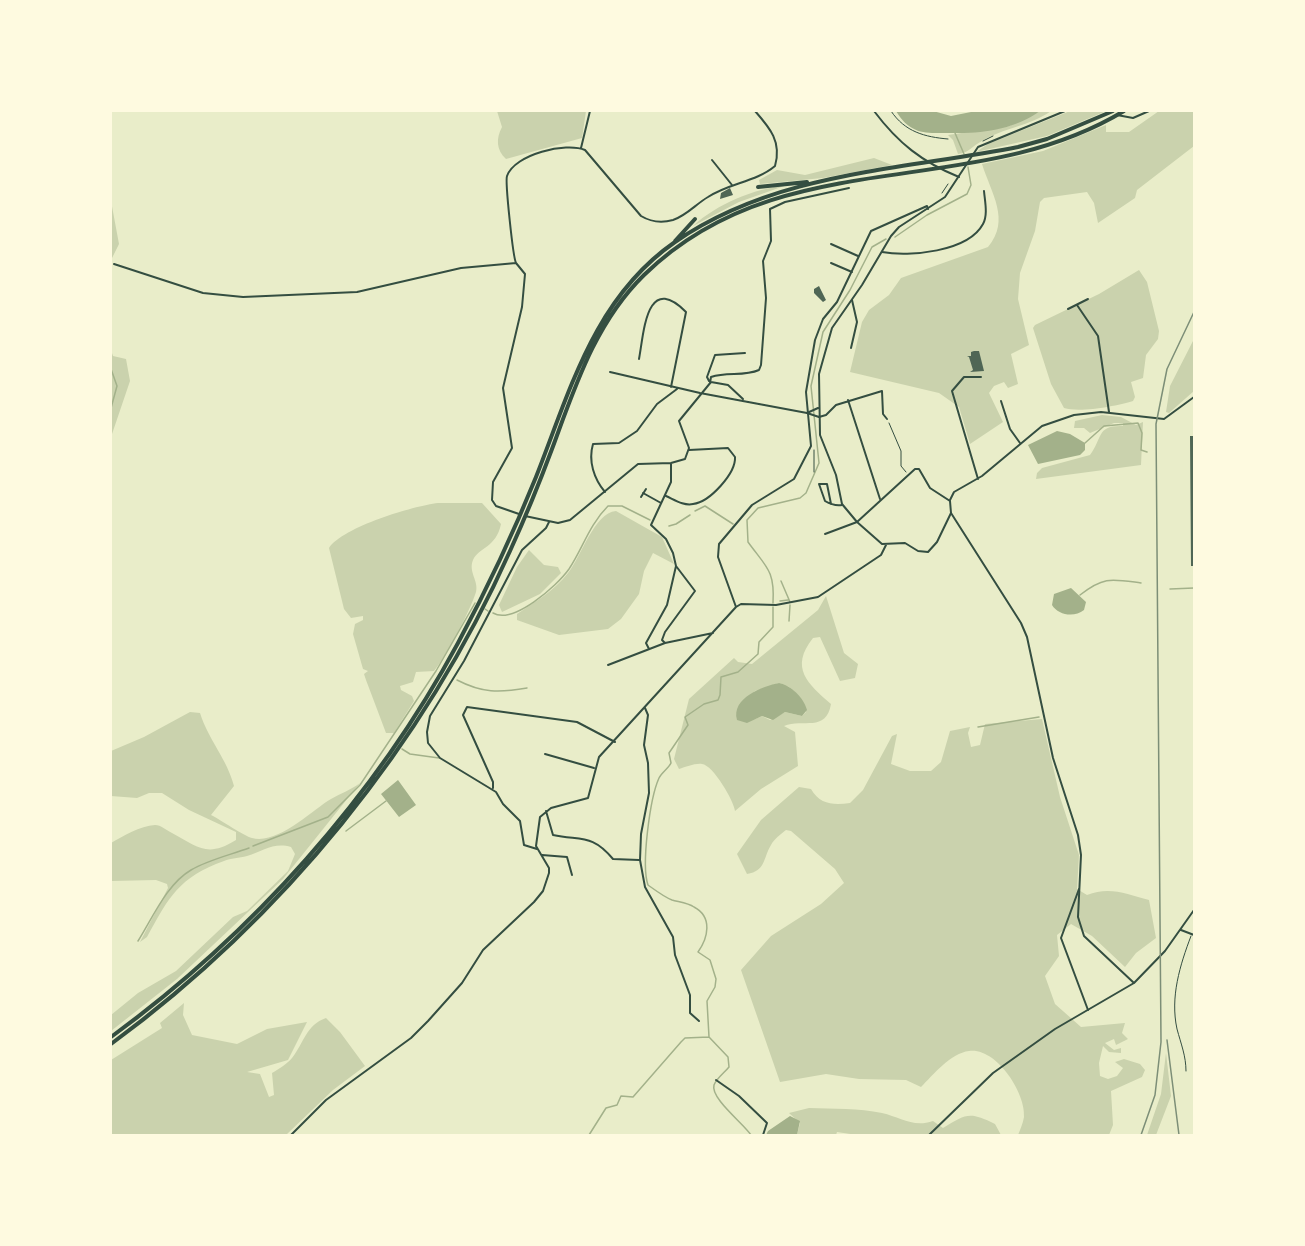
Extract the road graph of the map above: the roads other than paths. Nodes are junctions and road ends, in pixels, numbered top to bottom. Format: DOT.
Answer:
graph roads {
  1 [pos="591,111"];
  2 [pos="755,111"];
  3 [pos="874,111"];
  4 [pos="1065,111"];
  5 [pos="1111,111"];
  6 [pos="1124,111"];
  7 [pos="1149,111"];
  8 [pos="581,148"];
  9 [pos="712,159"];
  10 [pos="958,177"];
  11 [pos="820,180"];
  12 [pos="732,185"];
  13 [pos="758,187"];
  14 [pos="849,188"];
  15 [pos="984,191"];
  16 [pos="928,207"];
  17 [pos="695,219"];
  18 [pos="672,244"];
  19 [pos="831,244"];
  20 [pos="882,252"];
  21 [pos="859,257"];
  22 [pos="516,263"];
  23 [pos="831,263"];
  24 [pos="114,264"];
  25 [pos="852,272"];
  26 [pos="1088,299"];
  27 [pos="852,300"];
  28 [pos="1077,305"];
  29 [pos="1068,309"];
  30 [pos="852,348"];
  31 [pos="745,353"];
  32 [pos="639,359"];
  33 [pos="610,372"];
  34 [pos="981,377"];
  35 [pos="709,382"];
  36 [pos="671,387"];
  37 [pos="677,388"];
  38 [pos="700,393"];
  39 [pos="1194,397"];
  40 [pos="743,399"];
  41 [pos="848,400"];
  42 [pos="1001,401"];
  43 [pos="816,409"];
  44 [pos="808,411"];
  45 [pos="1109,412"];
  46 [pos="817,416"];
  47 [pos="887,419"];
  48 [pos="1020,443"];
  49 [pos="689,450"];
  50 [pos="671,463"];
  51 [pos="978,479"];
  52 [pos="646,489"];
  53 [pos="605,492"];
  54 [pos="643,493"];
  55 [pos="666,496"];
  56 [pos="641,497"];
  57 [pos="880,499"];
  58 [pos="950,501"];
  59 [pos="662,503"];
  60 [pos="831,504"];
  61 [pos="843,504"];
  62 [pos="951,513"];
  63 [pos="549,522"];
  64 [pos="857,522"];
  65 [pos="825,534"];
  66 [pos="886,545"];
  67 [pos="675,566"];
  68 [pos="736,607"];
  69 [pos="714,633"];
  70 [pos="665,643"];
  71 [pos="649,649"];
  72 [pos="608,665"];
  73 [pos="645,708"];
  74 [pos="615,742"];
  75 [pos="545,754"];
  76 [pos="595,768"];
  77 [pos="493,789"];
  78 [pos="546,811"];
  79 [pos="538,849"];
  80 [pos="542,855"];
  81 [pos="640,860"];
  82 [pos="572,875"];
  83 [pos="1079,888"];
  84 [pos="1194,910"];
  85 [pos="1181,930"];
  86 [pos="1193,934"];
  87 [pos="1134,983"];
  88 [pos="1088,1010"];
  89 [pos="699,1021"];
  90 [pos="111,1037"];
  91 [pos="111,1044"];
  92 [pos="1186,1071"];
  93 [pos="717,1081"];
  94 [pos="291,1135"];
  95 [pos="763,1135"];
  96 [pos="929,1135"];
  1 -- 8 [label="street"];
  2 -- 12 [label="street"];
  3 -- 10 [label="street"];
  4 -- 10 [label="street"];
  5 -- 7 [label="street"];
  5 -- 11 [label="highway"];
  6 -- 91 [label="highway"];
  8 -- 12 [label="street"];
  8 -- 22 [label="street"];
  9 -- 12 [label="street"];
  10 -- 16 [label="street"];
  11 -- 13 [label="highway"];
  11 -- 18 [label="highway"];
  14 -- 35 [label="street"];
  15 -- 20 [label="street"];
  16 -- 20 [label="street"];
  16 -- 21 [label="street"];
  17 -- 18 [label="highway"];
  18 -- 90 [label="highway"];
  19 -- 21 [label="street"];
  20 -- 27 [label="street"];
  21 -- 25 [label="street"];
  22 -- 24 [label="street"];
  22 -- 63 [label="street"];
  23 -- 25 [label="street"];
  25 -- 44 [label="street"];
  26 -- 28 [label="street"];
  27 -- 30 [label="street"];
  27 -- 43 [label="street"];
  28 -- 29 [label="street"];
  28 -- 45 [label="street"];
  31 -- 35 [label="street"];
  32 -- 36 [label="street"];
  33 -- 36 [label="street"];
  34 -- 51 [label="street"];
  35 -- 38 [label="street"];
  35 -- 40 [label="street"];
  36 -- 37 [label="street"];
  37 -- 38 [label="street"];
  37 -- 53 [label="street"];
  38 -- 40 [label="street"];
  38 -- 49 [label="street"];
  39 -- 45 [label="street"];
  40 -- 44 [label="street"];
  41 -- 46 [label="street"];
  41 -- 47 [label="street"];
  41 -- 57 [label="street"];
  42 -- 48 [label="street"];
  43 -- 44 [label="street"];
  43 -- 46 [label="street"];
  44 -- 46 [label="street"];
  44 -- 68 [label="street"];
  45 -- 48 [label="street"];
  46 -- 61 [label="street"];
  48 -- 51 [label="street"];
  49 -- 50 [label="street"];
  49 -- 55 [label="street"];
  50 -- 53 [label="street"];
  50 -- 55 [label="street"];
  51 -- 58 [label="street"];
  52 -- 54 [label="street"];
  53 -- 63 [label="street"];
  54 -- 56 [label="street"];
  54 -- 59 [label="street"];
  55 -- 59 [label="street"];
  57 -- 58 [label="street"];
  57 -- 64 [label="street"];
  58 -- 62 [label="street"];
  59 -- 67 [label="street"];
  60 -- 60 [label="street"];
  60 -- 61 [label="street"];
  61 -- 64 [label="street"];
  62 -- 66 [label="street"];
  62 -- 83 [label="street"];
  63 -- 77 [label="street"];
  64 -- 65 [label="street"];
  64 -- 66 [label="street"];
  66 -- 68 [label="street"];
  67 -- 70 [label="street"];
  67 -- 71 [label="street"];
  68 -- 69 [label="street"];
  69 -- 70 [label="street"];
  69 -- 73 [label="street"];
  70 -- 71 [label="street"];
  71 -- 72 [label="street"];
  73 -- 74 [label="street"];
  73 -- 81 [label="street"];
  74 -- 76 [label="street"];
  74 -- 77 [label="street"];
  75 -- 76 [label="street"];
  76 -- 78 [label="street"];
  77 -- 79 [label="street"];
  78 -- 79 [label="street"];
  78 -- 81 [label="street"];
  79 -- 80 [label="street"];
  80 -- 82 [label="street"];
  80 -- 94 [label="street"];
  81 -- 89 [label="street"];
  83 -- 87 [label="street"];
  83 -- 88 [label="street"];
  84 -- 85 [label="street"];
  85 -- 86 [label="street"];
  85 -- 87 [label="street"];
  86 -- 92 [label="lane"];
  87 -- 88 [label="street"];
  88 -- 96 [label="street"];
  93 -- 95 [label="street"];
}
